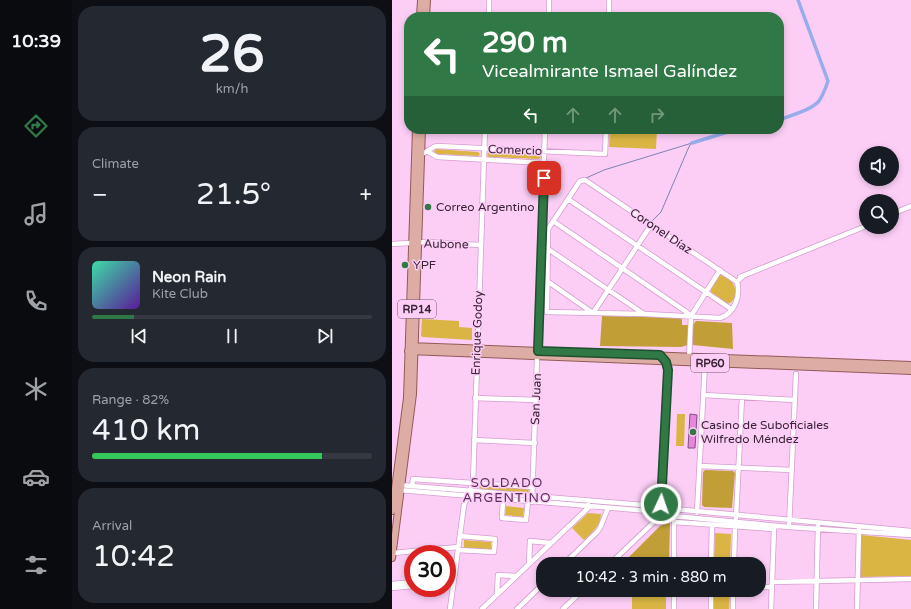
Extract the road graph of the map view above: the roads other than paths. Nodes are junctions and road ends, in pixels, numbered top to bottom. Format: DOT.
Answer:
graph roads {
  1 [pos="420,0"];
  2 [pos="427,0"];
  3 [pos="489,0"];
  4 [pos="549,0"];
  5 [pos="609,0"];
  6 [pos="420,12"];
  7 [pos="426,12"];
  8 [pos="489,12"];
  9 [pos="549,12"];
  10 [pos="609,12"];
  11 [pos="417,134"];
  12 [pos="422,134"];
  13 [pos="485,134"];
  14 [pos="545,134"];
  15 [pos="606,134"];
  16 [pos="484,148"];
  17 [pos="544,151"];
  18 [pos="421,153"];
  19 [pos="484,160"];
  20 [pos="544,163"];
  21 [pos="568,199"];
  22 [pos="911,206"];
  23 [pos="899,211"];
  24 [pos="553,221"];
  25 [pos="651,225"];
  26 [pos="859,229"];
  27 [pos="392,244"];
  28 [pos="415,244"];
  29 [pos="480,244"];
  30 [pos="637,245"];
  31 [pos="548,249"];
  32 [pos="622,267"];
  33 [pos="720,270"];
  34 [pos="730,276"];
  35 [pos="742,277"];
  36 [pos="547,281"];
  37 [pos="737,282"];
  38 [pos="608,290"];
  39 [pos="706,292"];
  40 [pos="732,309"];
  41 [pos="593,313"];
  42 [pos="645,314"];
  43 [pos="691,316"];
  44 [pos="412,349"];
  45 [pos="477,351"];
  46 [pos="538,353"];
  47 [pos="660,355"];
  48 [pos="689,359"];
  49 [pos="666,361"];
  50 [pos="704,363"];
  51 [pos="911,365"];
  52 [pos="911,370"];
  53 [pos="796,374"];
  54 [pos="703,395"];
  55 [pos="476,398"];
  56 [pos="742,398"];
  57 [pos="536,400"];
  58 [pos="795,400"];
  59 [pos="474,440"];
  60 [pos="535,443"];
  61 [pos="700,466"];
  62 [pos="738,468"];
  63 [pos="792,470"];
  64 [pos="472,483"];
  65 [pos="412,486"];
  66 [pos="533,487"];
  67 [pos="397,490"];
  68 [pos="469,491"];
  69 [pos="467,496"];
  70 [pos="504,499"];
  71 [pos="531,500"];
  72 [pos="588,504"];
  73 [pos="656,506"];
  74 [pos="662,507"];
  75 [pos="608,508"];
  76 [pos="392,511"];
  77 [pos="697,511"];
  78 [pos="653,513"];
  79 [pos="722,514"];
  80 [pos="674,515"];
  81 [pos="661,516"];
  82 [pos="736,516"];
  83 [pos="697,518"];
  84 [pos="789,520"];
  85 [pos="674,522"];
  86 [pos="818,522"];
  87 [pos="721,523"];
  88 [pos="712,524"];
  89 [pos="735,524"];
  90 [pos="859,525"];
  91 [pos="781,526"];
  92 [pos="789,527"];
  93 [pos="774,528"];
  94 [pos="818,529"];
  95 [pos="911,531"];
  96 [pos="859,532"];
  97 [pos="911,535"];
  98 [pos="460,536"];
  99 [pos="551,542"];
  100 [pos="458,549"];
  101 [pos="392,556"];
  102 [pos="571,557"];
  103 [pos="617,557"];
  104 [pos="674,557"];
  105 [pos="711,557"];
  106 [pos="734,557"];
  107 [pos="456,564"];
  108 [pos="529,564"];
  109 [pos="516,576"];
  110 [pos="911,579"];
  111 [pos="858,580"];
  112 [pos="817,581"];
  113 [pos="404,583"];
  114 [pos="392,584"];
  115 [pos="772,585"];
  116 [pos="766,586"];
  117 [pos="404,587"];
  118 [pos="392,588"];
  119 [pos="536,590"];
  120 [pos="497,594"];
  121 [pos="452,597"];
  122 [pos="576,597"];
  123 [pos="674,597"];
  124 [pos="711,597"];
  125 [pos="733,597"];
  126 [pos="450,609"];
  127 [pos="482,609"];
  128 [pos="516,609"];
  129 [pos="563,609"];
  130 [pos="674,609"];
  131 [pos="711,609"];
  132 [pos="733,609"];
  133 [pos="771,609"];
  134 [pos="816,609"];
  135 [pos="857,609"];
  1 -- 6 [label="main road"];
  2 -- 7 [label="main road"];
  3 -- 8 [label="street"];
  4 -- 9 [label="street"];
  5 -- 10 [label="street"];
  11 -- 18 [label="main road, RP14"];
  12 -- 18 [label="main road, RP14"];
  13 -- 16 [label="street, Enrique Godoy"];
  14 -- 17 [label="street, San Juan"];
  15 -- 17 [label="street, Comercio"];
  16 -- 17 [label="street, Comercio"];
  16 -- 18 [label="street, Comercio"];
  16 -- 19 [label="street, Enrique Godoy"];
  17 -- 20 [label="street, San Juan"];
  18 -- 19 [label="street, Comercio"];
  18 -- 28 [label="main road, RP14"];
  19 -- 20 [label="street, Comercio"];
  19 -- 29 [label="street, Enrique Godoy"];
  20 -- 46 [label="street, San Juan"];
  21 -- 24 [label="street"];
  21 -- 25 [label="street, Coronel Díaz"];
  21 -- 30 [label="street"];
  22 -- 23 [label="street"];
  24 -- 31 [label="street"];
  24 -- 32 [label="street"];
  25 -- 30 [label="street"];
  25 -- 33 [label="street, Coronel Díaz"];
  26 -- 35 [label="street"];
  27 -- 28 [label="street, Aubone"];
  28 -- 29 [label="street, Aubone"];
  28 -- 44 [label="main road, RP14"];
  29 -- 45 [label="street, Enrique Godoy"];
  30 -- 32 [label="street"];
  30 -- 39 [label="street"];
  31 -- 36 [label="street"];
  31 -- 38 [label="street"];
  32 -- 38 [label="street"];
  32 -- 43 [label="street"];
  33 -- 34 [label="street, Coronel Díaz"];
  33 -- 39 [label="street"];
  34 -- 35 [label="street"];
  34 -- 37 [label="street, Coronel Díaz"];
  35 -- 37 [label="street"];
  36 -- 41 [label="street"];
  36 -- 41 [label="street"];
  37 -- 40 [label="street"];
  38 -- 41 [label="street"];
  38 -- 42 [label="street"];
  39 -- 40 [label="street"];
  39 -- 43 [label="street"];
  40 -- 43 [label="street"];
  41 -- 42 [label="street"];
  42 -- 43 [label="street"];
  43 -- 48 [label="street"];
  44 -- 45 [label="main road, RP60"];
  44 -- 67 [label="main road, RP14"];
  45 -- 46 [label="main road, RP60"];
  45 -- 55 [label="street, Enrique Godoy"];
  46 -- 47 [label="main road, RP60"];
  46 -- 49 [label="main road, RP60"];
  46 -- 57 [label="street, San Juan"];
  47 -- 48 [label="main road, RP60"];
  47 -- 49 [label="street"];
  48 -- 49 [label="main road, RP60"];
  48 -- 50 [label="main road, RP60"];
  48 -- 51 [label="main road, RP60"];
  49 -- 74 [label="street"];
  50 -- 52 [label="main road, RP60"];
  50 -- 54 [label="street"];
  53 -- 58 [label="street"];
  54 -- 56 [label="street"];
  54 -- 61 [label="street"];
  55 -- 57 [label="street"];
  55 -- 59 [label="street, Enrique Godoy"];
  56 -- 58 [label="street"];
  56 -- 62 [label="street"];
  57 -- 60 [label="street, San Juan"];
  58 -- 63 [label="street"];
  59 -- 60 [label="street"];
  59 -- 64 [label="street, Enrique Godoy"];
  60 -- 66 [label="street, San Juan"];
  61 -- 62 [label="street"];
  61 -- 77 [label="street"];
  62 -- 63 [label="street"];
  62 -- 82 [label="street"];
  63 -- 84 [label="street"];
  64 -- 65 [label="street"];
  64 -- 66 [label="street"];
  64 -- 68 [label="street, Enrique Godoy"];
  65 -- 67 [label="street"];
  65 -- 68 [label="street"];
  66 -- 71 [label="street, San Juan"];
  67 -- 69 [label="street"];
  67 -- 76 [label="main road, RP14"];
  67 -- 101 [label="main road, RP14"];
  68 -- 69 [label="street, Enrique Godoy"];
  68 -- 71 [label="street"];
  69 -- 70 [label="street"];
  69 -- 98 [label="street, Enrique Godoy"];
  70 -- 71 [label="street"];
  70 -- 71 [label="street, San Juan"];
  71 -- 72 [label="street"];
  72 -- 73 [label="street"];
  72 -- 75 [label="street"];
  72 -- 99 [label="street"];
  73 -- 74 [label="street"];
  73 -- 78 [label="street"];
  74 -- 77 [label="street"];
  74 -- 81 [label="street"];
  75 -- 78 [label="street"];
  75 -- 102 [label="street"];
  77 -- 79 [label="street"];
  77 -- 83 [label="street"];
  78 -- 81 [label="street"];
  79 -- 82 [label="street"];
  79 -- 87 [label="street"];
  80 -- 81 [label="street"];
  80 -- 83 [label="street"];
  80 -- 85 [label="street"];
  81 -- 103 [label="street"];
  82 -- 84 [label="street"];
  82 -- 89 [label="street"];
  83 -- 87 [label="street"];
  84 -- 86 [label="street"];
  84 -- 92 [label="street"];
  85 -- 88 [label="street"];
  85 -- 104 [label="street"];
  86 -- 90 [label="street"];
  86 -- 94 [label="street"];
  87 -- 88 [label="street"];
  87 -- 89 [label="street"];
  88 -- 105 [label="street"];
  89 -- 91 [label="street"];
  89 -- 93 [label="street"];
  89 -- 106 [label="street"];
  90 -- 95 [label="street"];
  90 -- 96 [label="street"];
  91 -- 92 [label="street"];
  91 -- 93 [label="street"];
  92 -- 94 [label="street"];
  93 -- 115 [label="street"];
  94 -- 96 [label="street"];
  94 -- 112 [label="street"];
  96 -- 97 [label="street"];
  96 -- 111 [label="street"];
  98 -- 100 [label="street, Enrique Godoy"];
  98 -- 100 [label="street"];
  99 -- 108 [label="street"];
  99 -- 108 [label="street"];
  100 -- 101 [label="street"];
  100 -- 107 [label="street, Enrique Godoy"];
  108 -- 109 [label="street"];
  109 -- 120 [label="street"];
  109 -- 120 [label="street"];
  110 -- 111 [label="street"];
  111 -- 112 [label="street"];
  111 -- 135 [label="street"];
  112 -- 115 [label="street"];
  112 -- 134 [label="street"];
  113 -- 114 [label="street"];
  115 -- 116 [label="street"];
  115 -- 133 [label="street"];
  117 -- 118 [label="street"];
  119 -- 128 [label="street"];
  120 -- 127 [label="street"];
  121 -- 126 [label="street, Enrique Godoy"];
  122 -- 129 [label="street"];
  123 -- 130 [label="street"];
  124 -- 131 [label="street"];
  125 -- 132 [label="street"];
}
